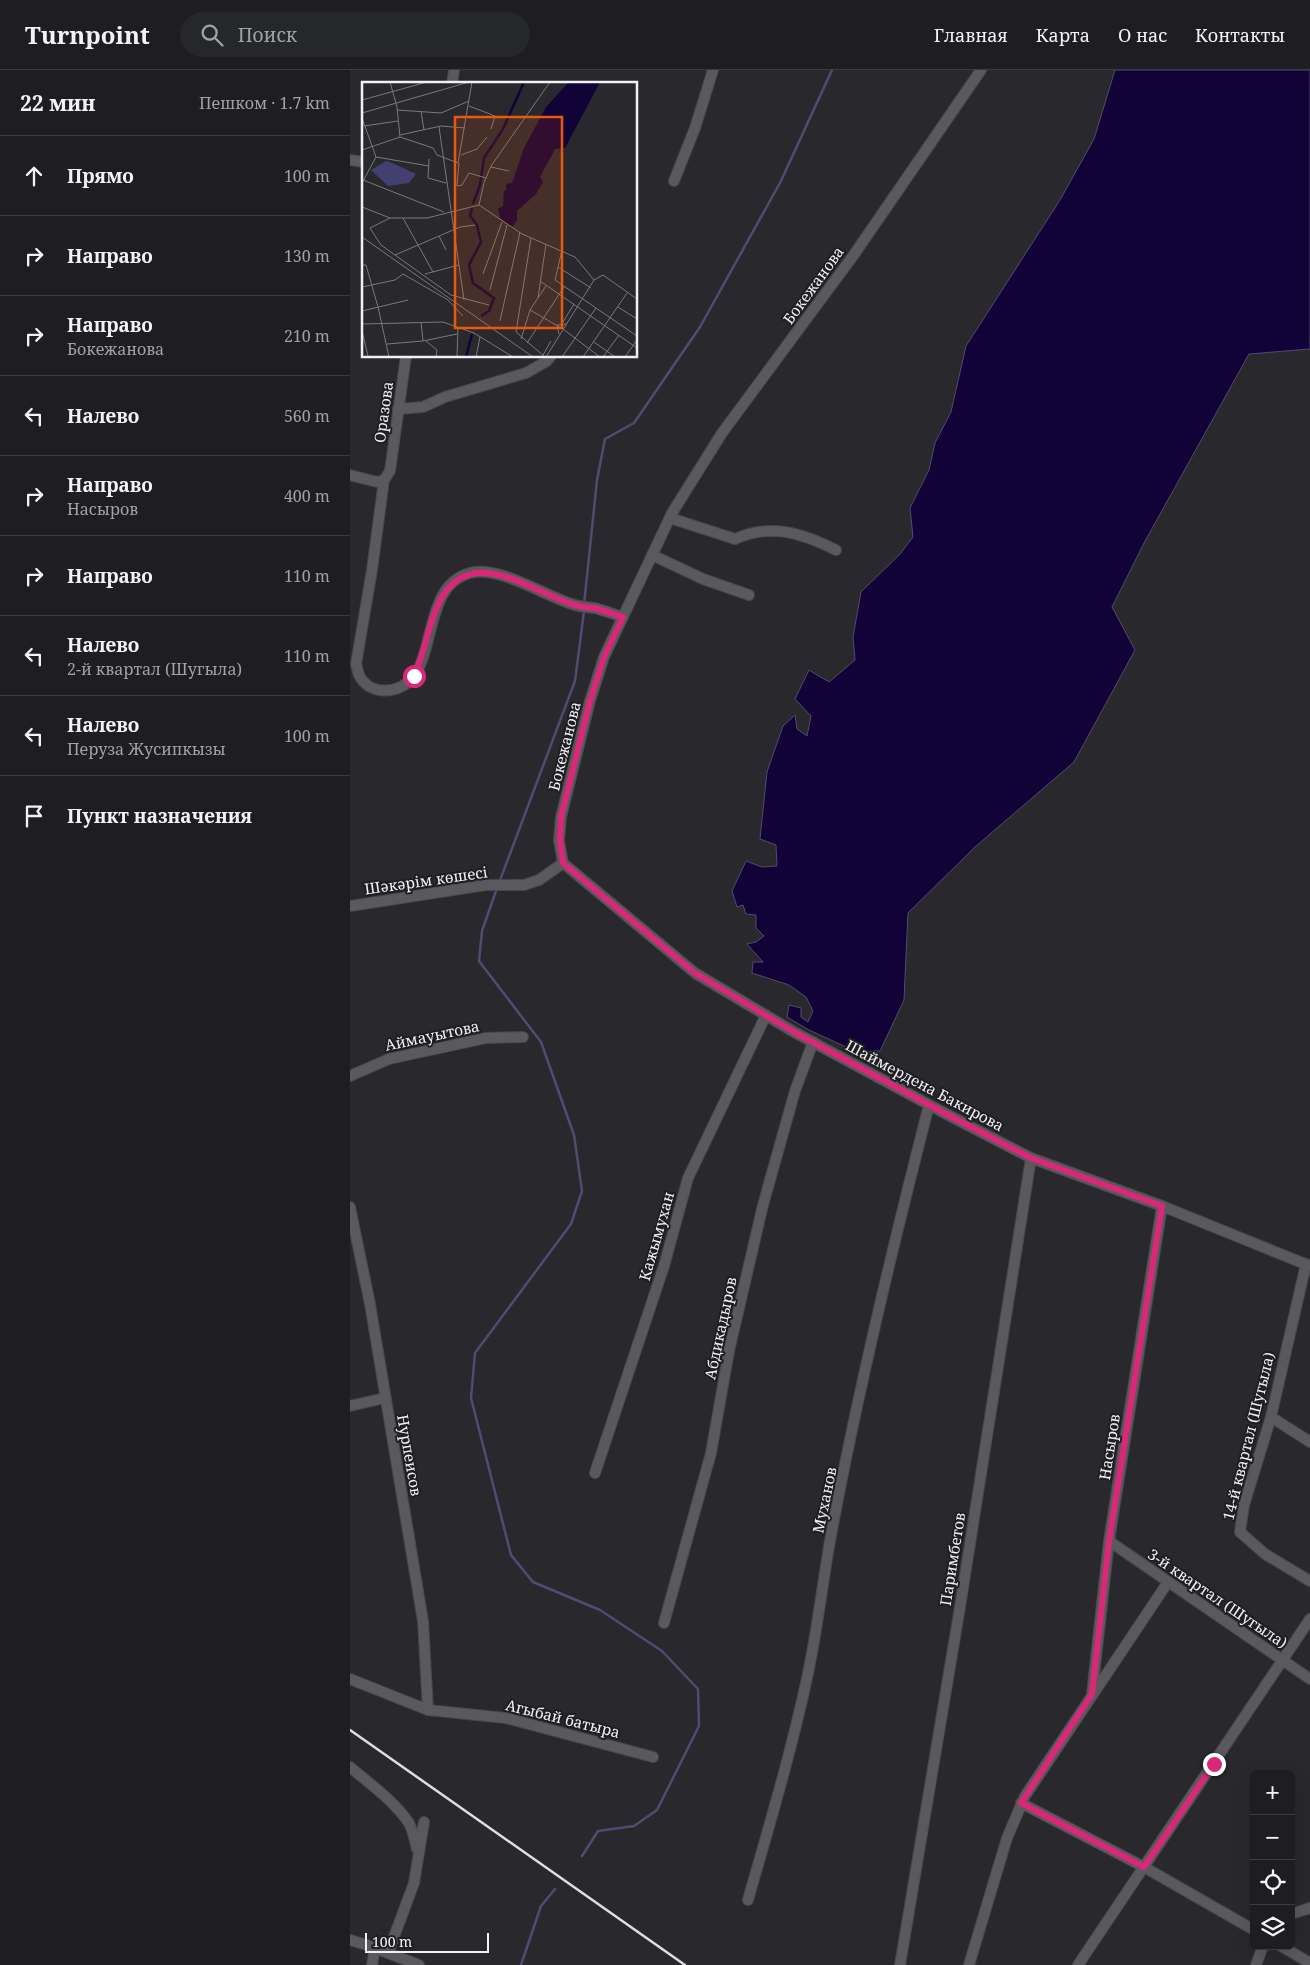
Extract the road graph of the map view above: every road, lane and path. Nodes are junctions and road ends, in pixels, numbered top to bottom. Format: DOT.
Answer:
graph roads {
  1 [pos="713,70"];
  2 [pos="981,70"];
  3 [pos="674,181"];
  4 [pos="406,358"];
  5 [pos="549,358"];
  6 [pos="398,409"];
  7 [pos="350,475"];
  8 [pos="387,475"];
  9 [pos="670,518"];
  10 [pos="836,550"];
  11 [pos="652,555"];
  12 [pos="749,595"];
  13 [pos="623,617"];
  14 [pos="563,863"];
  15 [pos="350,906"];
  16 [pos="766,1015"];
  17 [pos="523,1036"];
  18 [pos="814,1042"];
  19 [pos="350,1076"];
  20 [pos="929,1105"];
  21 [pos="1031,1158"];
  22 [pos="1162,1206"];
  23 [pos="350,1208"];
  24 [pos="1308,1265"];
  25 [pos="385,1398"];
  26 [pos="350,1406"];
  27 [pos="1271,1417"];
  28 [pos="1310,1442"];
  29 [pos="595,1473"];
  30 [pos="1109,1541"];
  31 [pos="1310,1581"];
  32 [pos="1168,1582"];
  33 [pos="1310,1620"];
  34 [pos="664,1623"];
  35 [pos="1283,1661"];
  36 [pos="350,1679"];
  37 [pos="1310,1679"];
  38 [pos="1092,1694"];
  39 [pos="428,1710"];
  40 [pos="653,1757"];
  41 [pos="350,1767"];
  42 [pos="1021,1803"];
  43 [pos="424,1822"];
  44 [pos="418,1856"];
  45 [pos="1144,1867"];
  46 [pos="748,1900"];
  47 [pos="1310,1908"];
  48 [pos="1295,1913"];
  49 [pos="1250,1928"];
  50 [pos="350,1940"];
  51 [pos="375,1948"];
  52 [pos="1262,1950"];
  53 [pos="1288,1950"];
  54 [pos="388,1953"];
  55 [pos="1310,1963"];
  56 [pos="372,1965"];
  57 [pos="420,1965"];
  58 [pos="900,1965"];
  59 [pos="969,1965"];
  60 [pos="1078,1965"];
  61 [pos="1256,1965"];
  1 -- 3 [label="street"];
  2 -- 9 [label="street, Бокежанова"];
  4 -- 6 [label="street, Оразова"];
  5 -- 6 [label="street"];
  6 -- 8 [label="street, Оразова"];
  7 -- 8 [label="street"];
  8 -- 13 [label="street, Оразова"];
  9 -- 10 [label="street"];
  9 -- 11 [label="street, Бокежанова"];
  11 -- 12 [label="street"];
  11 -- 13 [label="street, Бокежанова"];
  13 -- 14 [label="street, Бокежанова"];
  14 -- 15 [label="street, Шәкәрім көшесі"];
  14 -- 16 [label="street, Шаймердена Бакирова"];
  16 -- 18 [label="street, Шаймердена Бакирова"];
  16 -- 29 [label="street, Кажымухан"];
  17 -- 19 [label="street, Аймауытова"];
  18 -- 20 [label="street, Шаймердена Бакирова"];
  18 -- 34 [label="street, Абдикадыров"];
  20 -- 21 [label="street, Шаймердена Бакирова"];
  20 -- 46 [label="street, Муханов"];
  21 -- 22 [label="street, Шаймердена Бакирова"];
  21 -- 58 [label="street, Паримбетов"];
  22 -- 24 [label="street, Шаймердена Бакирова"];
  22 -- 30 [label="street, Насыров"];
  23 -- 25 [label="street, Нурпеисов"];
  24 -- 27 [label="street, 14-й квартал (Шугыла)"];
  25 -- 26 [label="street"];
  25 -- 39 [label="street, Нурпеисов"];
  27 -- 28 [label="street"];
  27 -- 31 [label="street, 14-й квартал (Шугыла)"];
  30 -- 32 [label="street, 3-й квартал (Шугыла)"];
  30 -- 38 [label="street, Насыров"];
  32 -- 35 [label="street, 3-й квартал (Шугыла)"];
  32 -- 38 [label="street"];
  33 -- 35 [label="street"];
  35 -- 37 [label="street, 3-й квартал (Шугыла)"];
  35 -- 45 [label="street"];
  36 -- 39 [label="street, Агыбай батыра"];
  38 -- 42 [label="street"];
  39 -- 40 [label="street, Агыбай батыра"];
  41 -- 44 [label="street"];
  42 -- 45 [label="street"];
  42 -- 59 [label="street"];
  43 -- 44 [label="street"];
  44 -- 54 [label="street"];
  45 -- 49 [label="street"];
  45 -- 60 [label="street"];
  47 -- 48 [label="street"];
  50 -- 51 [label="street"];
  51 -- 54 [label="street"];
  51 -- 56 [label="street"];
  52 -- 61 [label="street"];
  53 -- 55 [label="street"];
  54 -- 57 [label="street"];
}
